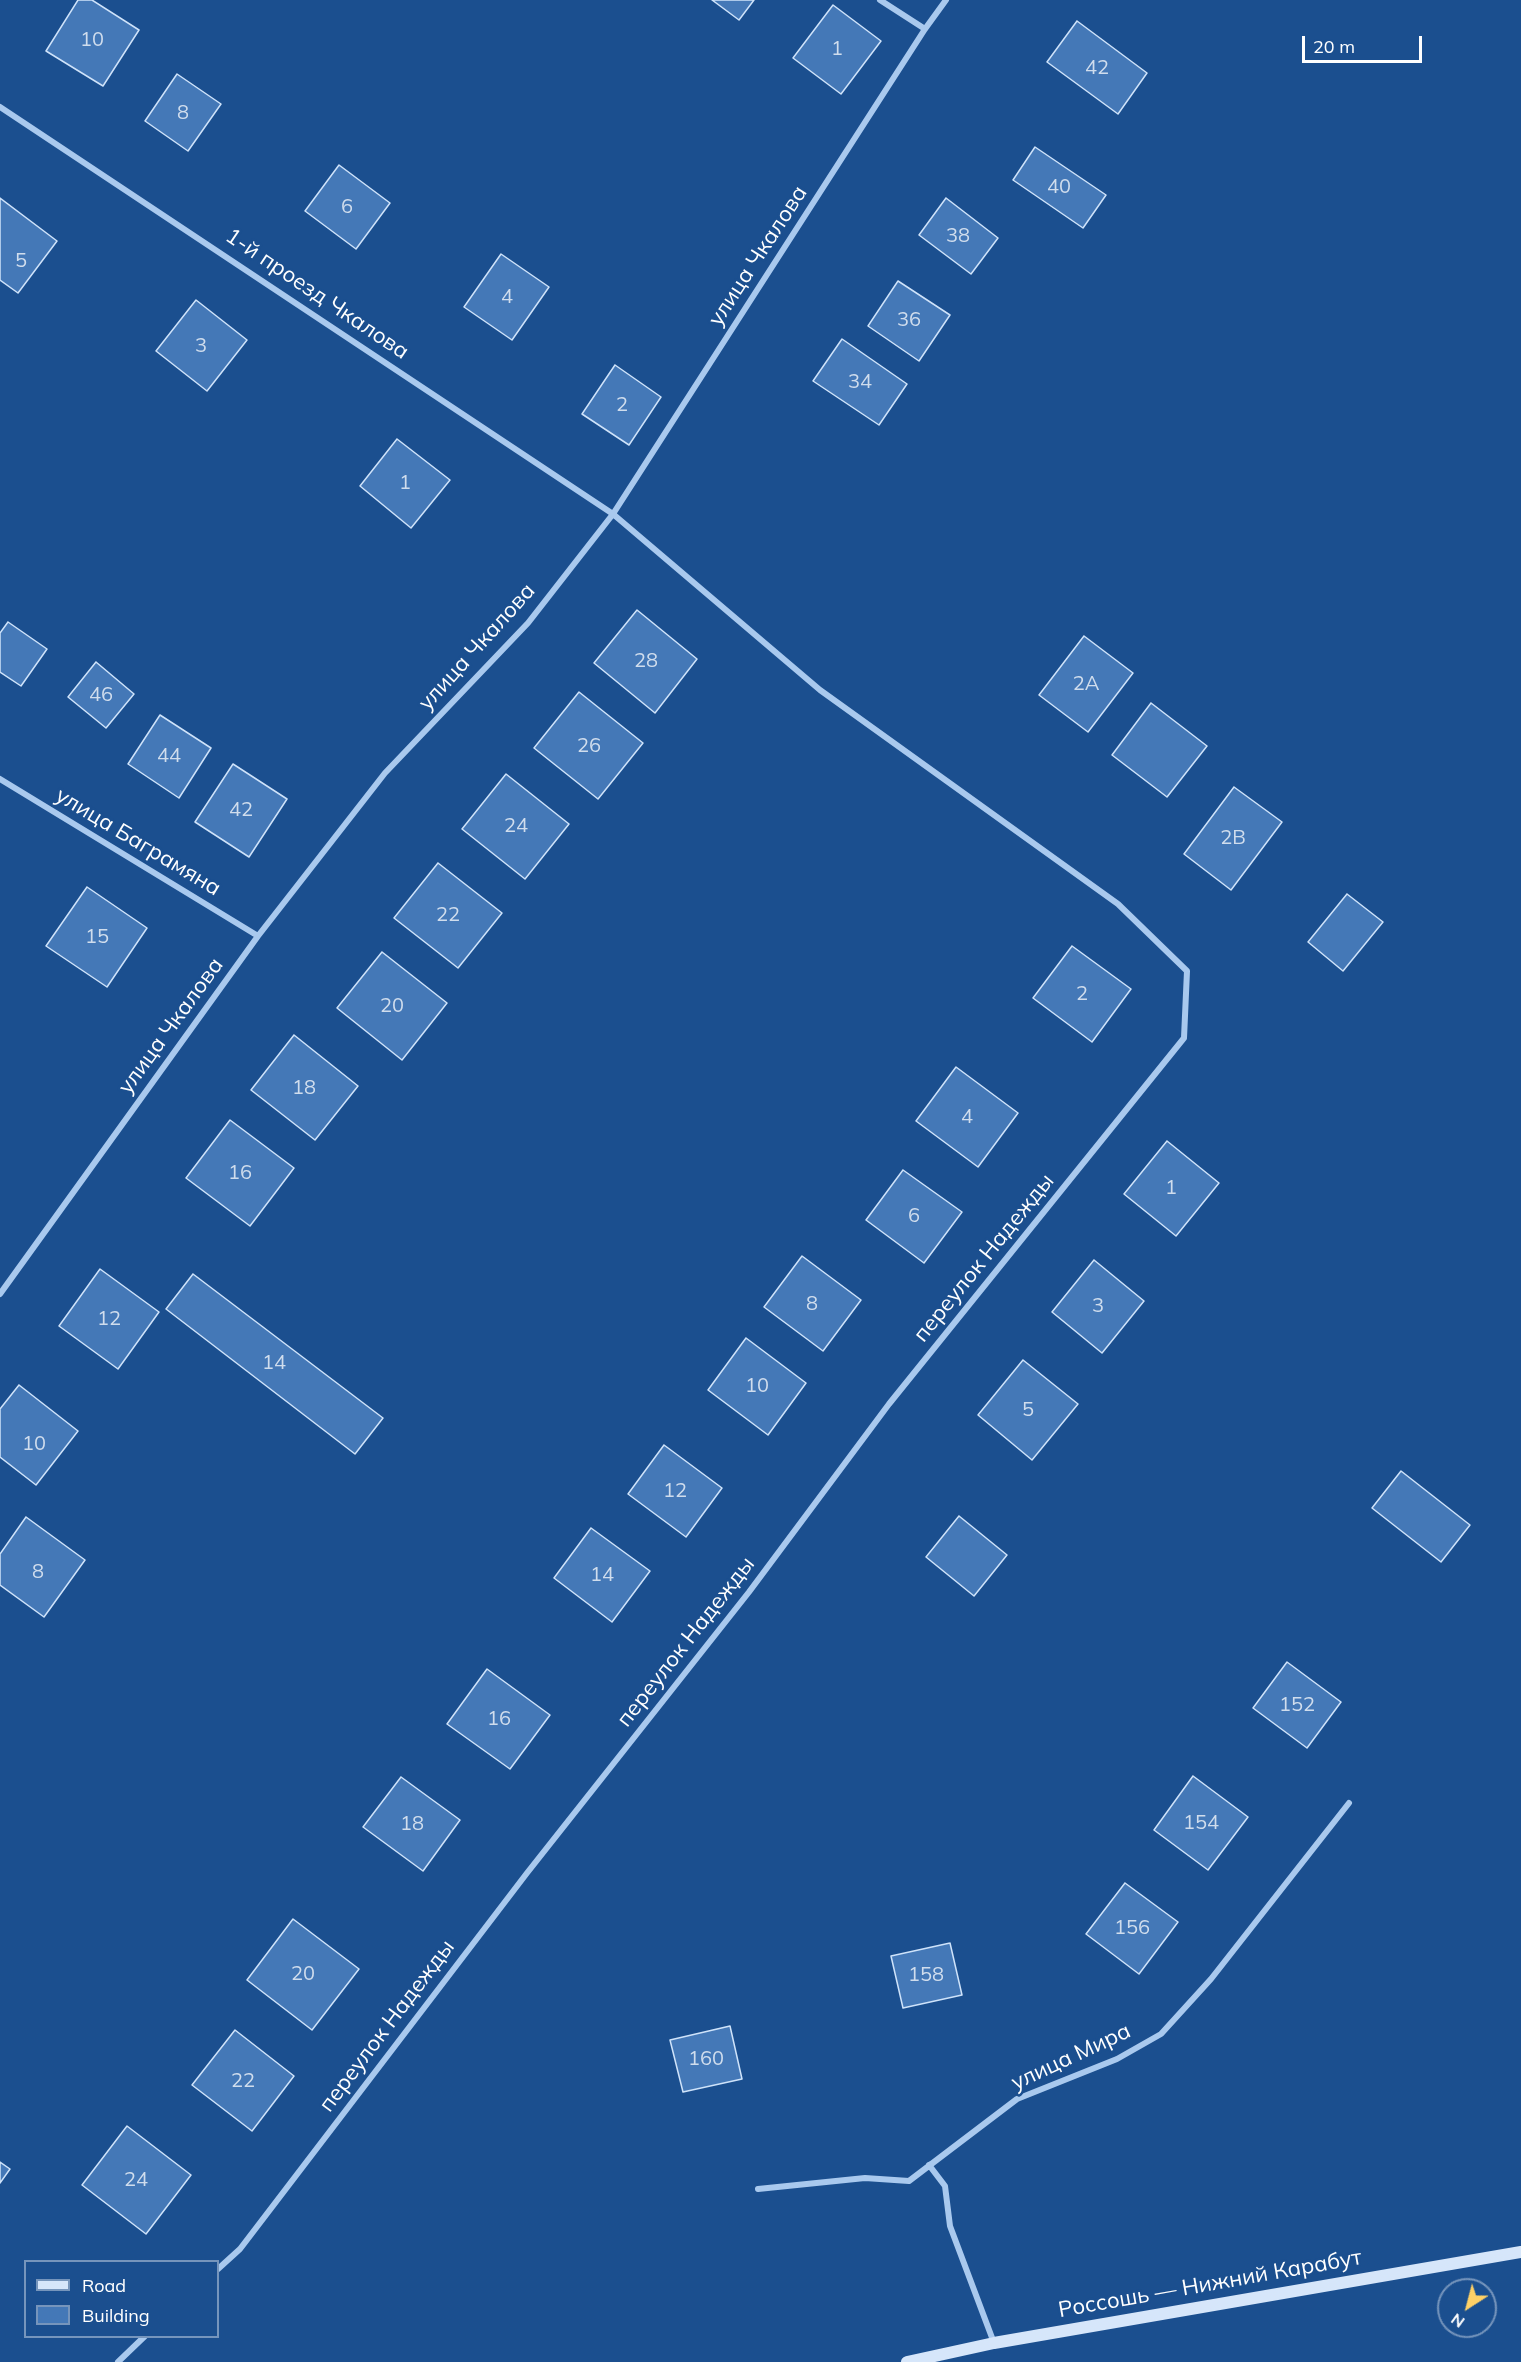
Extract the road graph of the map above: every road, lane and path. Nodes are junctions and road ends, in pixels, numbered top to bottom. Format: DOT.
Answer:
graph roads {
  1 [pos="880,0"];
  2 [pos="946,0"];
  3 [pos="925,29"];
  4 [pos="0,107"];
  5 [pos="613,514"];
  6 [pos="0,778"];
  7 [pos="258,936"];
  8 [pos="1185,1038"];
  9 [pos="0,1294"];
  10 [pos="1349,1803"];
  11 [pos="929,2165"];
  12 [pos="758,2189"];
  13 [pos="1521,2252"];
  14 [pos="219,2268"];
  15 [pos="144,2338"];
  16 [pos="994,2343"];
  17 [pos="118,2362"];
  18 [pos="907,2362"];
  1 -- 3 [label="street"];
  2 -- 3 [label="street, улица Чкалова"];
  3 -- 5 [label="street, улица Чкалова"];
  4 -- 5 [label="street, 1-й проезд Чкалова"];
  5 -- 7 [label="street, улица Чкалова"];
  5 -- 8 [label="street, 1-й проезд Чкалова"];
  6 -- 7 [label="street, улица Баграмяна"];
  7 -- 9 [label="street, улица Чкалова"];
  8 -- 14 [label="street, переулок Надежды"];
  10 -- 11 [label="street, улица Мира"];
  11 -- 12 [label="street, улица Мира"];
  11 -- 16 [label="street"];
  13 -- 16 [label="street, Россошь — Нижний Карабут"];
  15 -- 17 [label="street"];
  16 -- 18 [label="street, Россошь — Нижний Карабут"];
}
